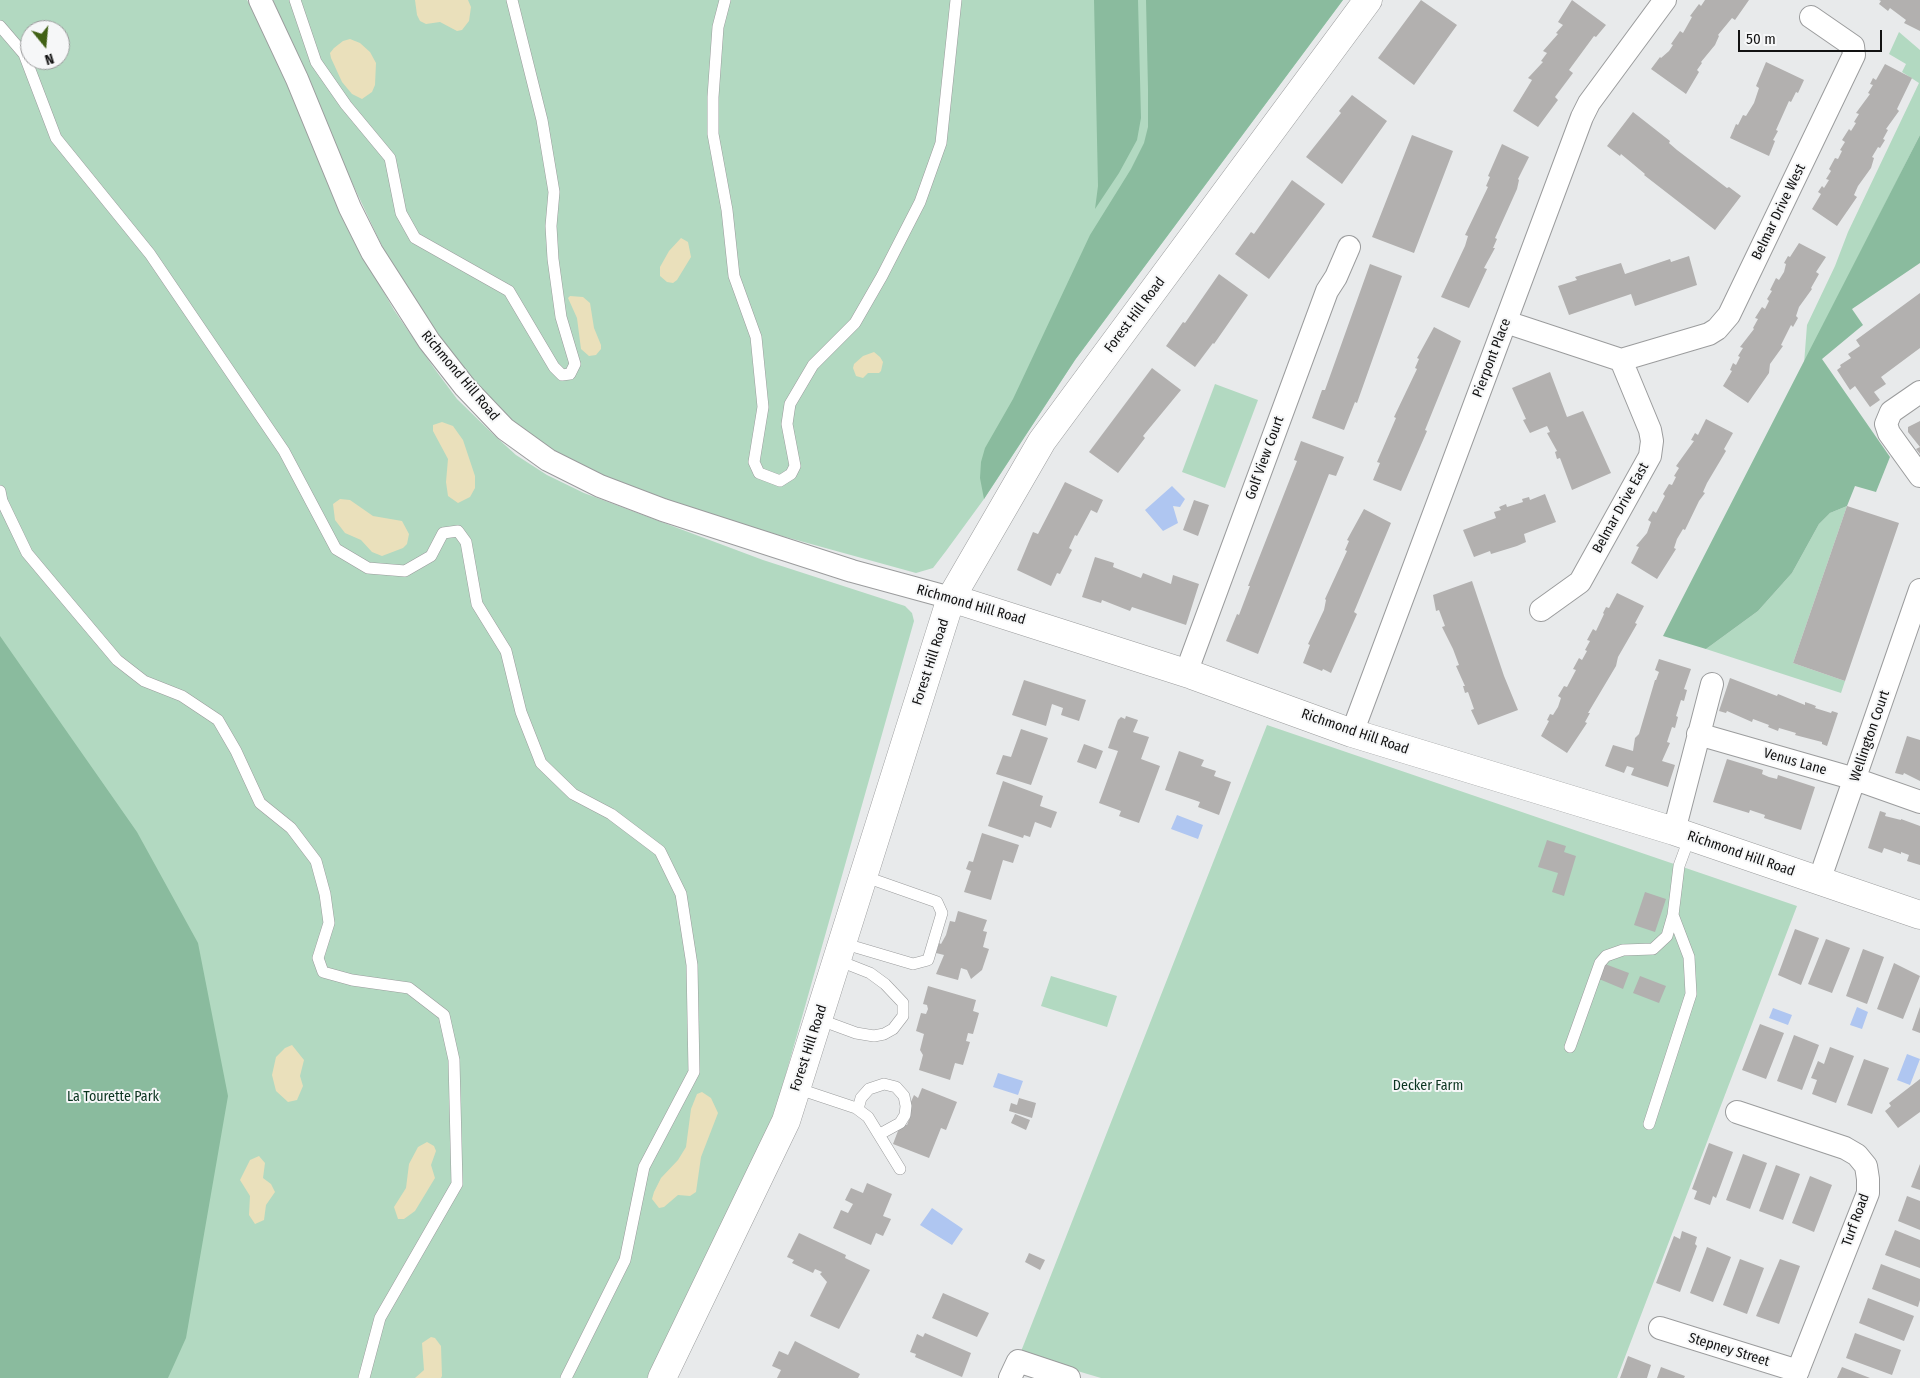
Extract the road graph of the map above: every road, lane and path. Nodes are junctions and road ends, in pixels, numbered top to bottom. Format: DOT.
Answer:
graph roads {
  1 [pos="260,0"];
  2 [pos="295,0"];
  3 [pos="512,0"];
  4 [pos="725,0"];
  5 [pos="956,0"];
  6 [pos="1368,0"];
  7 [pos="1665,0"];
  8 [pos="1811,17"];
  9 [pos="0,26"];
  10 [pos="1349,247"];
  11 [pos="1506,322"];
  12 [pos="1621,360"];
  13 [pos="1920,392"];
  14 [pos="1920,476"];
  15 [pos="0,491"];
  16 [pos="1920,590"];
  17 [pos="951,598"];
  18 [pos="1541,610"];
  19 [pos="1186,673"];
  20 [pos="1712,684"];
  21 [pos="1352,734"];
  22 [pos="1698,734"];
  23 [pos="1855,779"];
  24 [pos="1920,802"];
  25 [pos="1682,833"];
  26 [pos="863,876"];
  27 [pos="1819,881"];
  28 [pos="1673,915"];
  29 [pos="1920,915"];
  30 [pos="839,951"];
  31 [pos="818,1019"];
  32 [pos="1570,1047"];
  33 [pos="796,1088"];
  34 [pos="858,1109"];
  35 [pos="1736,1112"];
  36 [pos="1649,1124"];
  37 [pos="880,1134"];
  38 [pos="900,1169"];
  39 [pos="1660,1328"];
  40 [pos="1014,1370"];
  41 [pos="1797,1374"];
  42 [pos="364,1378"];
  43 [pos="566,1378"];
  44 [pos="662,1378"];
  45 [pos="1069,1378"];
  1 -- 17 [label="street, Richmond Hill Road"];
  2 -- 3 [label="lane"];
  4 -- 5 [label="lane"];
  6 -- 17 [label="street, Forest Hill Road"];
  7 -- 11 [label="street, Pierpont Place"];
  8 -- 12 [label="street, Belmar Drive West"];
  9 -- 43 [label="lane"];
  10 -- 19 [label="street, Golf View Court"];
  11 -- 12 [label="street"];
  11 -- 21 [label="street, Pierpont Place"];
  12 -- 18 [label="street, Belmar Drive East"];
  13 -- 14 [label="street"];
  15 -- 42 [label="lane"];
  16 -- 23 [label="street, Wellington Court"];
  17 -- 19 [label="street, Richmond Hill Road"];
  17 -- 26 [label="street, Forest Hill Road"];
  19 -- 21 [label="street, Richmond Hill Road"];
  20 -- 22 [label="street"];
  21 -- 25 [label="street, Richmond Hill Road"];
  22 -- 23 [label="street, Venus Lane"];
  22 -- 25 [label="street"];
  23 -- 24 [label="street, Venus Lane"];
  23 -- 27 [label="street, Wellington Court"];
  25 -- 27 [label="street, Richmond Hill Road"];
  25 -- 28 [label="lane"];
  26 -- 30 [label="street, Forest Hill Road"];
  26 -- 30 [label="lane"];
  27 -- 29 [label="street, Richmond Hill Road"];
  28 -- 32 [label="lane"];
  28 -- 36 [label="lane"];
  30 -- 31 [label="street, Forest Hill Road"];
  30 -- 31 [label="lane"];
  31 -- 33 [label="street, Forest Hill Road"];
  33 -- 34 [label="lane"];
  33 -- 44 [label="street, Forest Hill Road"];
  34 -- 37 [label="lane"];
  34 -- 37 [label="lane"];
  35 -- 41 [label="street, Turf Road"];
  37 -- 38 [label="lane"];
  39 -- 41 [label="street, Stepney Street"];
  40 -- 45 [label="street"];
}
